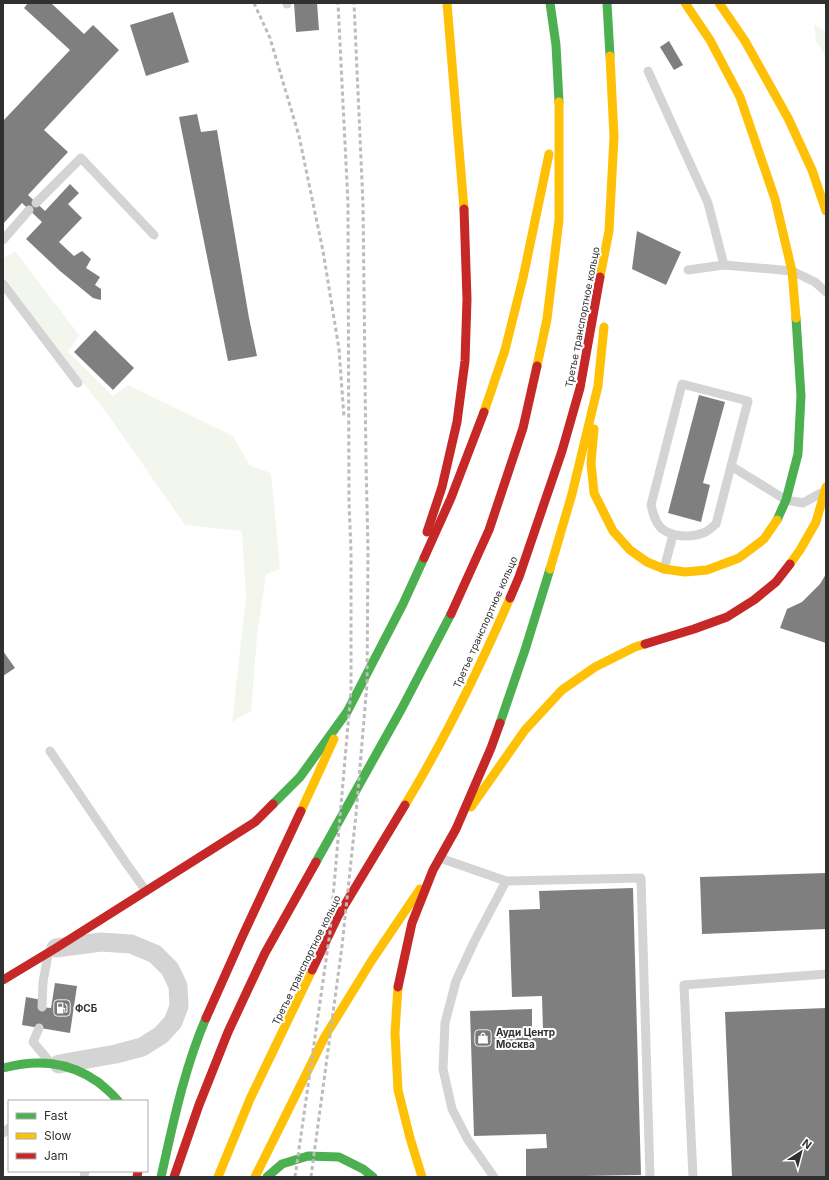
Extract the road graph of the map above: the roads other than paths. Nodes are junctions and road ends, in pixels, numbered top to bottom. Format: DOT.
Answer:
graph roads {
  1 [pos="446,3"];
  2 [pos="550,3"];
  3 [pos="607,3"];
  4 [pos="686,3"];
  5 [pos="719,3"];
  6 [pos="648,71"];
  7 [pos="559,110"];
  8 [pos="36,203"];
  9 [pos="29,210"];
  10 [pos="826,211"];
  11 [pos="609,231"];
  12 [pos="154,235"];
  13 [pos="3,240"];
  14 [pos="724,265"];
  15 [pos="688,270"];
  16 [pos="792,271"];
  17 [pos="3,284"];
  18 [pos="607,284"];
  19 [pos="826,292"];
  20 [pos="606,315"];
  21 [pos="78,383"];
  22 [pos="598,386"];
  23 [pos="731,466"];
  24 [pos="826,489"];
  25 [pos="786,500"];
  26 [pos="673,534"];
  27 [pos="664,569"];
  28 [pos="403,604"];
  29 [pos="346,712"];
  30 [pos="50,750"];
  31 [pos="456,829"];
  32 [pos="440,858"];
  33 [pos="433,870"];
  34 [pos="506,881"];
  35 [pos="146,891"];
  36 [pos="53,950"];
  37 [pos="826,974"];
  38 [pos="3,980"];
  39 [pos="42,1007"];
  40 [pos="39,1028"];
  41 [pos="55,1063"];
  42 [pos="3,1068"];
  43 [pos="117,1100"];
  44 [pos="161,1177"];
  45 [pos="174,1177"];
  46 [pos="218,1177"];
  47 [pos="255,1177"];
  48 [pos="267,1177"];
  49 [pos="373,1177"];
  50 [pos="422,1177"];
  51 [pos="494,1177"];
  52 [pos="650,1177"];
  53 [pos="692,1177"];
  1 -- 28 [label="main road"];
  2 -- 7 [label="main road"];
  3 -- 11 [label="main road, Третье транспортное кольцо"];
  4 -- 16 [label="main road"];
  5 -- 10 [label="main road"];
  6 -- 14 [label="lane"];
  7 -- 28 [label="main road"];
  7 -- 45 [label="main road"];
  8 -- 12 [label="lane"];
  9 -- 13 [label="lane"];
  11 -- 18 [label="main road"];
  11 -- 46 [label="main road, Третье транспортное кольцо"];
  14 -- 15 [label="lane"];
  14 -- 16 [label="lane"];
  16 -- 19 [label="lane"];
  16 -- 25 [label="main road"];
  17 -- 21 [label="lane"];
  20 -- 22 [label="main road"];
  22 -- 27 [label="main road"];
  22 -- 31 [label="main road"];
  23 -- 25 [label="lane"];
  23 -- 26 [label="lane"];
  23 -- 26 [label="lane"];
  24 -- 25 [label="lane"];
  24 -- 31 [label="main road"];
  25 -- 27 [label="main road"];
  26 -- 27 [label="lane"];
  28 -- 29 [label="main road"];
  29 -- 35 [label="main road"];
  29 -- 44 [label="main road"];
  30 -- 35 [label="lane"];
  31 -- 32 [label="main road"];
  32 -- 33 [label="main road"];
  32 -- 34 [label="lane"];
  33 -- 47 [label="main road"];
  33 -- 50 [label="main road"];
  34 -- 51 [label="lane"];
  34 -- 52 [label="lane"];
  35 -- 36 [label="main road"];
  36 -- 38 [label="main road"];
  36 -- 39 [label="lane"];
  36 -- 41 [label="street"];
  37 -- 53 [label="lane"];
  40 -- 41 [label="lane"];
  41 -- 42 [label="main road"];
  41 -- 43 [label="main road"];
  48 -- 49 [label="main road"];
}
